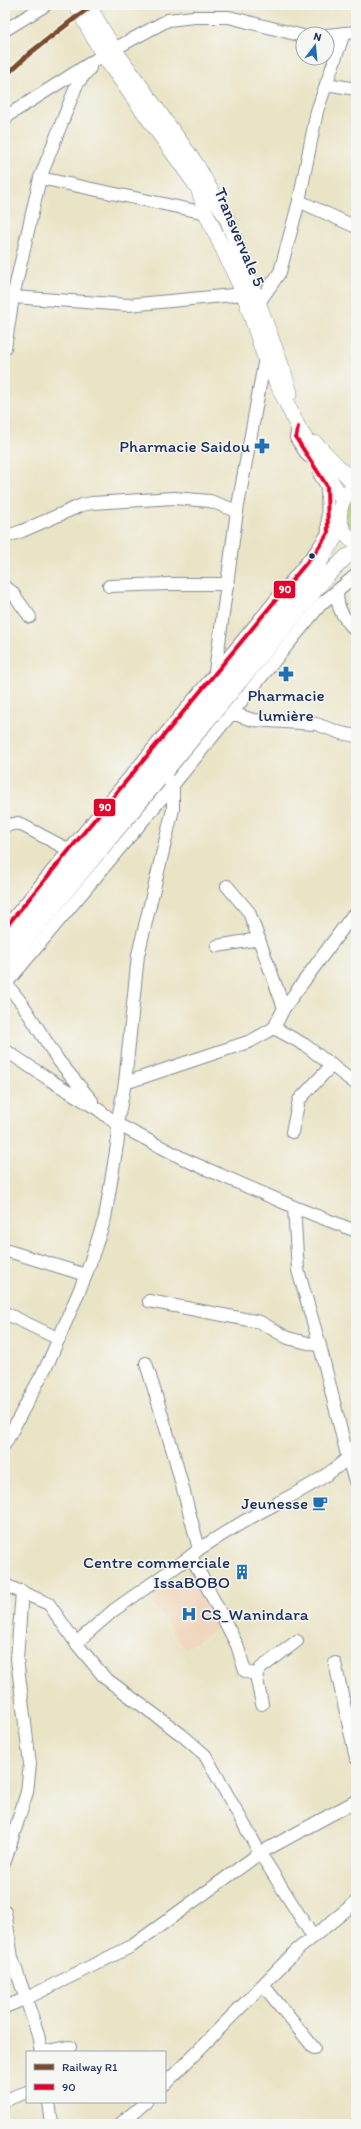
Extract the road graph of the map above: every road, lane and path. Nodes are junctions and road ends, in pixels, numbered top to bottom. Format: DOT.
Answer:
graph roads {
  1 [pos="46,5"];
  2 [pos="76,5"];
  3 [pos="89,15"];
  4 [pos="5,30"];
  5 [pos="350,32"];
  6 [pos="295,34"];
  7 [pos="335,34"];
  8 [pos="109,52"];
  9 [pos="326,84"];
  10 [pos="356,89"];
  11 [pos="5,120"];
  12 [pos="40,178"];
  13 [pos="299,202"];
  14 [pos="206,213"];
  15 [pos="356,227"];
  16 [pos="244,294"];
  17 [pos="13,297"];
  18 [pos="258,304"];
  19 [pos="5,348"];
  20 [pos="265,358"];
  21 [pos="298,427"];
  22 [pos="356,485"];
  23 [pos="342,498"];
  24 [pos="237,511"];
  25 [pos="341,527"];
  26 [pos="5,537"];
  27 [pos="356,543"];
  28 [pos="356,554"];
  29 [pos="356,575"];
  30 [pos="297,582"];
  31 [pos="228,584"];
  32 [pos="109,586"];
  33 [pos="5,588"];
  34 [pos="337,591"];
  35 [pos="30,617"];
  36 [pos="356,631"];
  37 [pos="262,665"];
  38 [pos="214,673"];
  39 [pos="230,715"];
  40 [pos="356,736"];
  41 [pos="168,780"];
  42 [pos="5,826"];
  43 [pos="69,850"];
  44 [pos="228,886"];
  45 [pos="356,915"];
  46 [pos="5,928"];
  47 [pos="259,939"];
  48 [pos="5,944"];
  49 [pos="217,946"];
  50 [pos="5,965"];
  51 [pos="6,983"];
  52 [pos="284,1008"];
  53 [pos="274,1028"];
  54 [pos="5,1050"];
  55 [pos="332,1065"];
  56 [pos="125,1083"];
  57 [pos="356,1084"];
  58 [pos="99,1110"];
  59 [pos="117,1124"];
  60 [pos="292,1132"];
  61 [pos="294,1207"];
  62 [pos="356,1231"];
  63 [pos="5,1250"];
  64 [pos="86,1275"];
  65 [pos="149,1301"];
  66 [pos="5,1312"];
  67 [pos="59,1339"];
  68 [pos="320,1346"];
  69 [pos="146,1363"];
  70 [pos="5,1444"];
  71 [pos="352,1455"];
  72 [pos="356,1484"];
  73 [pos="195,1552"];
  74 [pos="5,1585"];
  75 [pos="22,1591"];
  76 [pos="297,1641"];
  77 [pos="76,1643"];
  78 [pos="335,1663"];
  79 [pos="256,1674"];
  80 [pos="262,1704"];
  81 [pos="356,1758"];
  82 [pos="356,1801"];
  83 [pos="9,1831"];
  84 [pos="260,1853"];
  85 [pos="5,1861"];
  86 [pos="356,1902"];
  87 [pos="5,1912"];
  88 [pos="313,1937"];
  89 [pos="263,1985"];
  90 [pos="27,1998"];
  91 [pos="5,2007"];
  92 [pos="70,2047"];
  93 [pos="314,2048"];
  94 [pos="41,2051"];
  95 [pos="47,2051"];
  96 [pos="166,2083"];
  97 [pos="26,2092"];
  98 [pos="5,2100"];
  99 [pos="49,2103"];
  100 [pos="145,2103"];
  101 [pos="52,2124"];
  102 [pos="120,2124"];
  1 -- 4 [label="street"];
  2 -- 3 [label="main road, Transvervale 5"];
  3 -- 8 [label="main road, Transvervale 5"];
  5 -- 7 [label="street"];
  5 -- 9 [label="street"];
  6 -- 8 [label="street"];
  8 -- 11 [label="street"];
  8 -- 12 [label="street"];
  8 -- 14 [label="main road, Transvervale 5"];
  8 -- 18 [label="main road, Transvervale 5"];
  9 -- 10 [label="street"];
  9 -- 13 [label="street"];
  12 -- 14 [label="street"];
  12 -- 17 [label="street"];
  13 -- 15 [label="street"];
  13 -- 18 [label="street"];
  14 -- 16 [label="main road, Transvervale 5"];
  16 -- 17 [label="street"];
  16 -- 20 [label="main road, Transvervale 5"];
  17 -- 19 [label="street"];
  18 -- 22 [label="main road, Transvervale 5"];
  20 -- 21 [label="main road, Transvervale 5"];
  20 -- 24 [label="street"];
  21 -- 23 [label="main road, Transvervale 5"];
  21 -- 30 [label="street"];
  22 -- 23 [label="main road"];
  23 -- 25 [label="main road"];
  24 -- 26 [label="street"];
  24 -- 31 [label="street"];
  25 -- 27 [label="main road"];
  25 -- 30 [label="main road"];
  28 -- 37 [label="main road"];
  29 -- 34 [label="street"];
  30 -- 38 [label="street"];
  30 -- 48 [label="main road"];
  31 -- 32 [label="street"];
  31 -- 38 [label="street"];
  33 -- 35 [label="street"];
  34 -- 36 [label="street"];
  34 -- 37 [label="street"];
  37 -- 39 [label="street"];
  37 -- 41 [label="main road"];
  38 -- 43 [label="street"];
  39 -- 40 [label="street"];
  39 -- 41 [label="street"];
  41 -- 50 [label="main road"];
  41 -- 51 [label="street"];
  41 -- 56 [label="street"];
  42 -- 43 [label="street"];
  43 -- 46 [label="street"];
  44 -- 47 [label="street"];
  45 -- 52 [label="street"];
  47 -- 49 [label="street"];
  47 -- 52 [label="street"];
  51 -- 58 [label="street"];
  52 -- 53 [label="street"];
  53 -- 55 [label="street"];
  53 -- 56 [label="street"];
  54 -- 58 [label="street"];
  55 -- 57 [label="street"];
  55 -- 60 [label="street"];
  56 -- 59 [label="street"];
  58 -- 59 [label="street"];
  59 -- 61 [label="street"];
  59 -- 64 [label="street"];
  61 -- 62 [label="street"];
  61 -- 68 [label="street"];
  63 -- 64 [label="street"];
  64 -- 67 [label="street"];
  65 -- 68 [label="street"];
  66 -- 67 [label="street"];
  67 -- 70 [label="street"];
  68 -- 71 [label="street"];
  69 -- 73 [label="street"];
  71 -- 72 [label="street"];
  71 -- 73 [label="street"];
  73 -- 77 [label="street"];
  73 -- 79 [label="street"];
  74 -- 75 [label="street"];
  75 -- 77 [label="street"];
  75 -- 83 [label="street"];
  76 -- 79 [label="street"];
  77 -- 84 [label="street"];
  78 -- 81 [label="street"];
  79 -- 80 [label="street"];
  82 -- 84 [label="street"];
  83 -- 85 [label="street"];
  84 -- 88 [label="street"];
  84 -- 90 [label="street"];
  86 -- 88 [label="street"];
  87 -- 90 [label="street"];
  88 -- 89 [label="street"];
  89 -- 93 [label="street"];
  89 -- 96 [label="street"];
  90 -- 91 [label="street"];
  90 -- 94 [label="street"];
  92 -- 95 [label="street"];
  97 -- 98 [label="street"];
  99 -- 101 [label="street"];
  100 -- 102 [label="street"];
}
